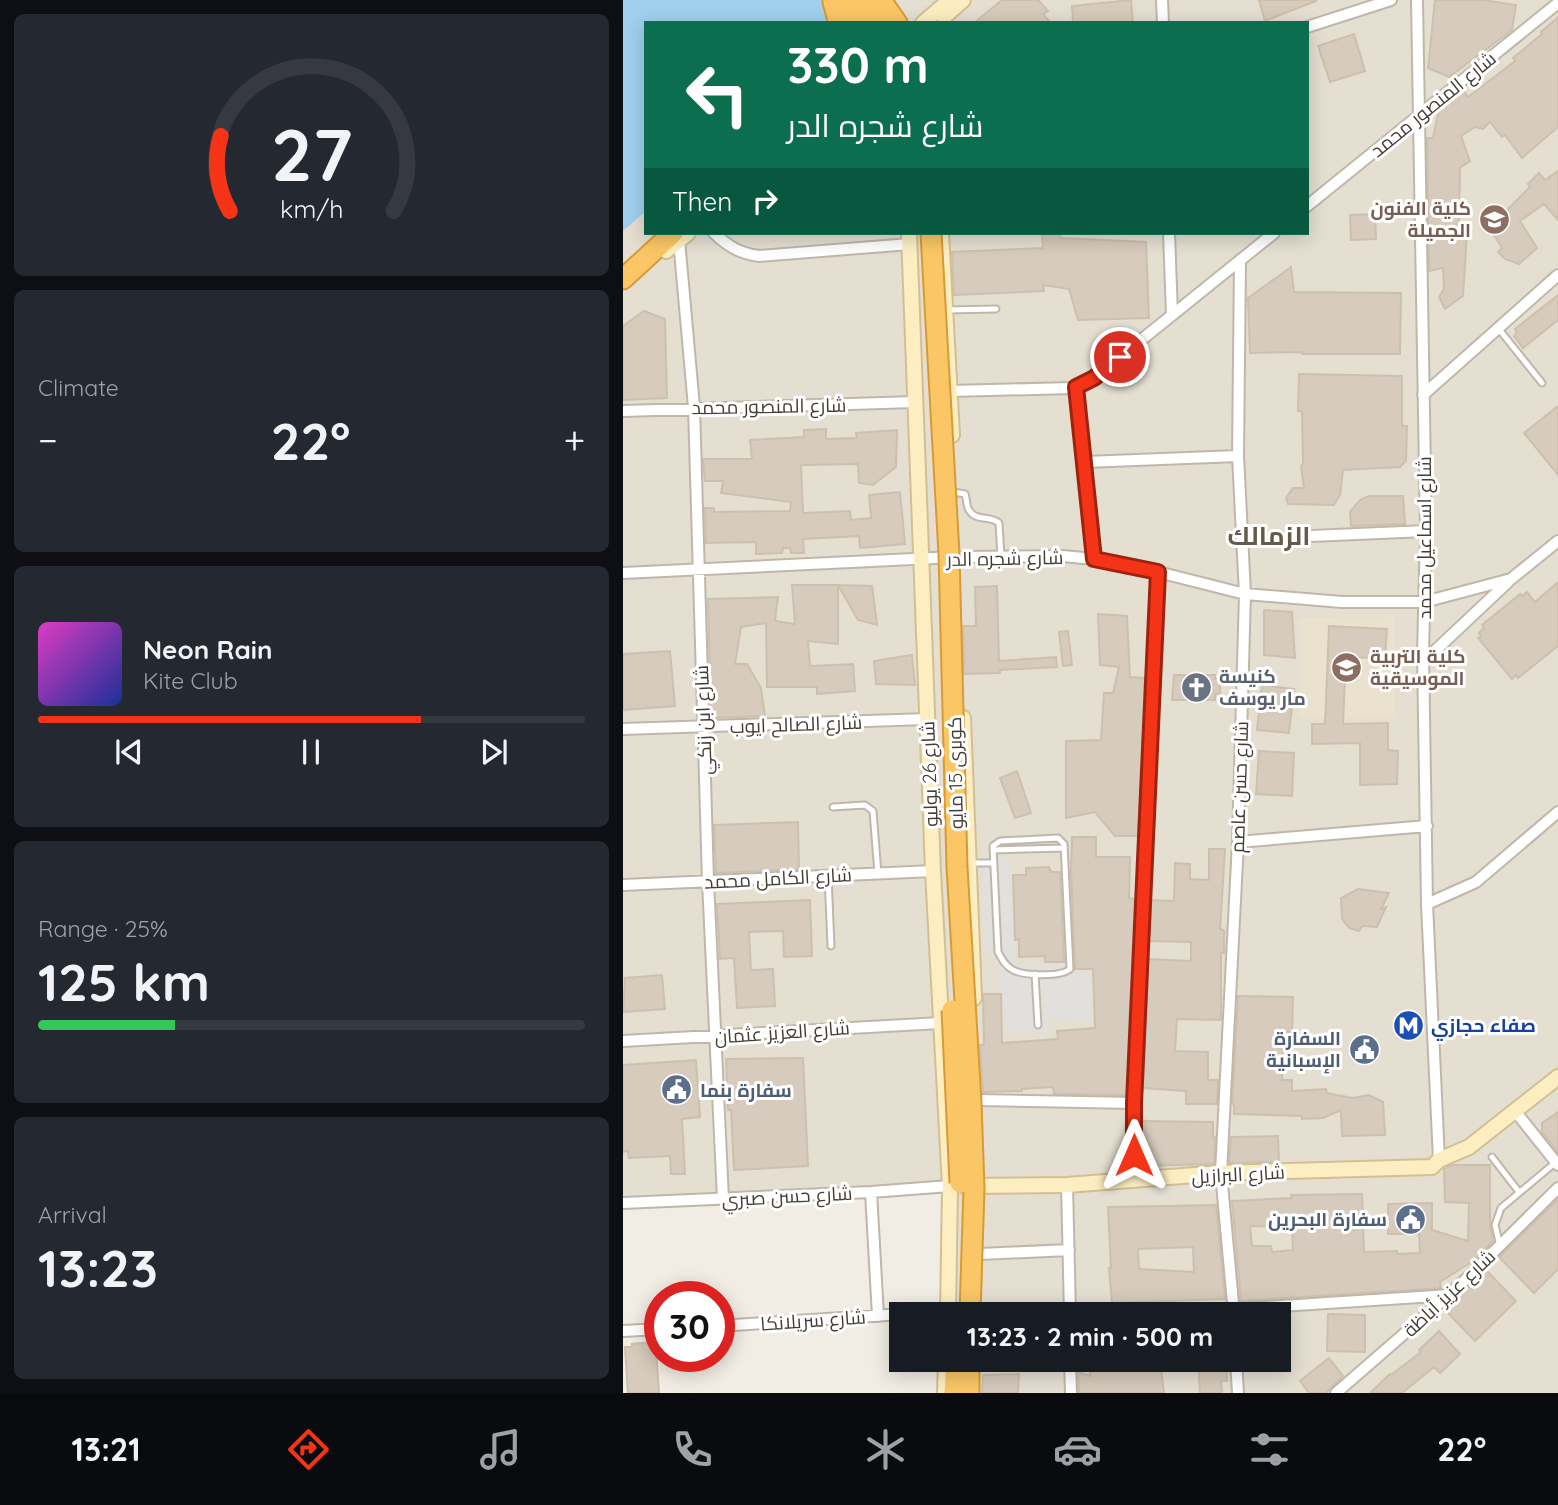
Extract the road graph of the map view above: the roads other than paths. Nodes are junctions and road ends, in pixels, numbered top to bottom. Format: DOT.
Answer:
graph roads {
  1 [pos="865,0"];
  2 [pos="881,0"];
  3 [pos="950,0"];
  4 [pos="963,0"];
  5 [pos="1162,0"];
  6 [pos="1391,0"];
  7 [pos="1417,0"];
  8 [pos="836,1"];
  9 [pos="1558,3"];
  10 [pos="839,21"];
  11 [pos="845,21"];
  12 [pos="860,21"];
  13 [pos="880,21"];
  14 [pos="896,21"];
  15 [pos="925,21"];
  16 [pos="940,21"];
  17 [pos="1163,21"];
  18 [pos="1309,26"];
  19 [pos="1420,114"];
  20 [pos="1309,201"];
  21 [pos="680,235"];
  22 [pos="716,235"];
  23 [pos="931,235"];
  24 [pos="941,235"];
  25 [pos="1169,235"];
  26 [pos="1271,235"];
  27 [pos="913,236"];
  28 [pos="1240,260"];
  29 [pos="1558,275"];
  30 [pos="623,279"];
  31 [pos="623,289"];
  32 [pos="996,309"];
  33 [pos="945,310"];
  34 [pos="1172,315"];
  35 [pos="1498,328"];
  36 [pos="1542,383"];
  37 [pos="1076,387"];
  38 [pos="950,391"];
  39 [pos="1423,395"];
  40 [pos="915,402"];
  41 [pos="694,407"];
  42 [pos="623,411"];
  43 [pos="1238,456"];
  44 [pos="1085,462"];
  45 [pos="953,492"];
  46 [pos="1426,531"];
  47 [pos="1311,536"];
  48 [pos="1558,541"];
  49 [pos="955,557"];
  50 [pos="1001,557"];
  51 [pos="923,559"];
  52 [pos="1094,559"];
  53 [pos="699,571"];
  54 [pos="1158,572"];
  55 [pos="623,573"];
  56 [pos="1511,579"];
  57 [pos="1245,594"];
  58 [pos="1424,602"];
  59 [pos="1423,657"];
  60 [pos="927,719"];
  61 [pos="703,727"];
  62 [pos="623,729"];
  63 [pos="834,807"];
  64 [pos="1558,812"];
  65 [pos="1427,825"];
  66 [pos="1238,842"];
  67 [pos="1064,848"];
  68 [pos="993,850"];
  69 [pos="968,863"];
  70 [pos="993,863"];
  71 [pos="933,871"];
  72 [pos="878,874"];
  73 [pos="828,876"];
  74 [pos="708,881"];
  75 [pos="623,885"];
  76 [pos="1427,904"];
  77 [pos="831,946"];
  78 [pos="1035,974"];
  79 [pos="940,1023"];
  80 [pos="1038,1026"];
  81 [pos="715,1037"];
  82 [pos="623,1041"];
  83 [pos="1558,1077"];
  84 [pos="979,1100"];
  85 [pos="1134,1103"];
  86 [pos="1515,1111"];
  87 [pos="1492,1157"];
  88 [pos="1439,1160"];
  89 [pos="1557,1163"];
  90 [pos="1221,1173"];
  91 [pos="1134,1181"];
  92 [pos="1067,1185"];
  93 [pos="950,1186"];
  94 [pos="980,1186"];
  95 [pos="1558,1188"];
  96 [pos="871,1192"];
  97 [pos="1519,1192"];
  98 [pos="723,1199"];
  99 [pos="623,1203"];
  100 [pos="1500,1246"];
  101 [pos="1069,1250"];
  102 [pos="980,1254"];
  103 [pos="1450,1294"];
  104 [pos="951,1302"];
  105 [pos="952,1302"];
  106 [pos="976,1302"];
  107 [pos="977,1302"];
  108 [pos="1070,1302"];
  109 [pos="1233,1302"];
  110 [pos="1291,1307"];
  111 [pos="878,1316"];
  112 [pos="889,1316"];
  113 [pos="735,1325"];
  114 [pos="644,1330"];
  115 [pos="623,1331"];
  116 [pos="946,1372"];
  117 [pos="955,1372"];
  118 [pos="973,1372"];
  119 [pos="976,1372"];
  120 [pos="1070,1372"];
  121 [pos="1237,1372"];
  122 [pos="945,1393"];
  123 [pos="954,1393"];
  124 [pos="969,1393"];
  125 [pos="978,1393"];
  126 [pos="1071,1393"];
  127 [pos="1238,1393"];
  128 [pos="1336,1393"];
  1 -- 13 [label="highway"];
  2 -- 14 [label="highway"];
  3 -- 15 [label="street"];
  4 -- 16 [label="street"];
  5 -- 17 [label="street"];
  6 -- 18 [label="street"];
  7 -- 19 [label="street, شارع اسماعيل محمد"];
  8 -- 10 [label="highway"];
  8 -- 11 [label="highway"];
  8 -- 12 [label="highway"];
  9 -- 19 [label="street, شارع المنصور محمد"];
  19 -- 20 [label="street, شارع المنصور محمد"];
  19 -- 39 [label="street, شارع اسماعيل محمد"];
  21 -- 30 [label="highway"];
  21 -- 31 [label="street"];
  21 -- 41 [label="street, شارع ابن زنكي"];
  22 -- 27 [label="street"];
  23 -- 106 [label="highway, كوبرى 15 مايو, bridge"];
  24 -- 33 [label="street, شارع 26 يوليو"];
  25 -- 34 [label="street"];
  26 -- 28 [label="street"];
  27 -- 40 [label="street, شارع 26 يوليو"];
  27 -- 105 [label="highway, كوبرى 15 مايو, bridge"];
  28 -- 34 [label="street"];
  28 -- 43 [label="street, شارع حسن عاصم"];
  29 -- 35 [label="street"];
  32 -- 33 [label="lane"];
  33 -- 38 [label="street, شارع 26 يوليو"];
  34 -- 37 [label="street"];
  35 -- 36 [label="lane"];
  35 -- 39 [label="street"];
  37 -- 38 [label="street"];
  37 -- 44 [label="street"];
  38 -- 45 [label="street, شارع 26 يوليو"];
  39 -- 46 [label="street, شارع اسماعيل محمد"];
  40 -- 41 [label="street, شارع المنصور محمد"];
  40 -- 51 [label="street, شارع 26 يوليو"];
  41 -- 42 [label="street, شارع المنصور محمد"];
  41 -- 53 [label="street, شارع ابن زنكي"];
  43 -- 44 [label="street"];
  43 -- 57 [label="street, شارع حسن عاصم"];
  44 -- 52 [label="street"];
  45 -- 49 [label="street, شارع 26 يوليو"];
  45 -- 50 [label="lane"];
  46 -- 47 [label="street"];
  46 -- 58 [label="street, شارع اسماعيل محمد"];
  48 -- 56 [label="street"];
  49 -- 50 [label="street, شارع شجره الدر"];
  49 -- 51 [label="street, شارع شجره الدر"];
  49 -- 69 [label="street, شارع 26 يوليو"];
  50 -- 52 [label="street, شارع شجره الدر"];
  51 -- 53 [label="street, شارع شجره الدر"];
  51 -- 60 [label="street, شارع 26 يوليو"];
  52 -- 54 [label="street, شارع شجره الدر"];
  53 -- 55 [label="street, شارع شجره الدر"];
  53 -- 61 [label="street, شارع ابن زنكي"];
  54 -- 57 [label="street, شارع شجره الدر"];
  54 -- 85 [label="street"];
  56 -- 58 [label="street, شارع شجره الدر"];
  56 -- 59 [label="street"];
  57 -- 58 [label="street, شارع شجره الدر"];
  57 -- 66 [label="street, شارع حسن عاصم"];
  58 -- 59 [label="street, شارع اسماعيل محمد"];
  59 -- 65 [label="street, شارع اسماعيل محمد"];
  60 -- 61 [label="street, شارع الصالح ايوب"];
  60 -- 71 [label="street, شارع 26 يوليو"];
  61 -- 62 [label="street, شارع الصالح ايوب"];
  61 -- 74 [label="street, شارع ابن زنكي"];
  63 -- 72 [label="lane"];
  64 -- 76 [label="street"];
  65 -- 66 [label="street"];
  65 -- 76 [label="street, شارع اسماعيل محمد"];
  66 -- 90 [label="street, شارع حسن عاصم"];
  67 -- 68 [label="lane"];
  67 -- 68 [label="lane"];
  67 -- 78 [label="lane"];
  68 -- 70 [label="lane"];
  69 -- 70 [label="lane"];
  69 -- 84 [label="street, شارع 26 يوليو"];
  70 -- 78 [label="lane"];
  71 -- 72 [label="street, شارع الكامل محمد"];
  71 -- 79 [label="street, شارع 26 يوليو"];
  72 -- 73 [label="street, شارع الكامل محمد"];
  73 -- 74 [label="street, شارع الكامل محمد"];
  73 -- 77 [label="lane"];
  74 -- 75 [label="street, شارع الكامل محمد"];
  74 -- 81 [label="street, شارع ابن زنكي"];
  76 -- 88 [label="street, شارع اسماعيل محمد"];
  78 -- 80 [label="lane"];
  79 -- 81 [label="street, شارع العزيز عثمان"];
  79 -- 93 [label="street, شارع 26 يوليو"];
  81 -- 82 [label="street, شارع العزيز عثمان"];
  81 -- 98 [label="street, شارع ابن زنكي"];
  83 -- 86 [label="street, شارع البرازيل"];
  84 -- 85 [label="street"];
  84 -- 94 [label="street, شارع 26 يوليو"];
  85 -- 91 [label="street"];
  86 -- 88 [label="street, شارع البرازيل"];
  86 -- 89 [label="street"];
  87 -- 97 [label="lane"];
  88 -- 90 [label="street, شارع البرازيل"];
  89 -- 97 [label="lane"];
  90 -- 91 [label="street, شارع البرازيل"];
  90 -- 109 [label="street, شارع حسن عاصم"];
  91 -- 92 [label="street, شارع البرازيل"];
  92 -- 94 [label="street, شارع البرازيل"];
  92 -- 101 [label="street"];
  93 -- 94 [label="street, شارع البرازيل"];
  93 -- 96 [label="street, شارع حسن صبري"];
  93 -- 104 [label="street, شارع 26 يوليو"];
  94 -- 102 [label="street, شارع 26 يوليو"];
  95 -- 100 [label="street, شارع عزيز أباظة"];
  96 -- 98 [label="street, شارع حسن صبري"];
  96 -- 111 [label="street"];
  97 -- 100 [label="lane"];
  98 -- 99 [label="street, شارع حسن صبري"];
  100 -- 103 [label="street, شارع عزيز أباظة"];
  101 -- 102 [label="street"];
  101 -- 108 [label="street"];
  102 -- 107 [label="street, شارع 26 يوليو"];
  103 -- 110 [label="street"];
  103 -- 128 [label="street, شارع عزيز أباظة"];
  111 -- 112 [label="street, شارع سريلانكا"];
  111 -- 113 [label="street, شارع سريلانكا"];
  114 -- 115 [label="street"];
  116 -- 122 [label="street"];
  117 -- 123 [label="highway"];
  118 -- 124 [label="highway"];
  119 -- 125 [label="street"];
  120 -- 126 [label="street"];
  121 -- 127 [label="street"];
}
